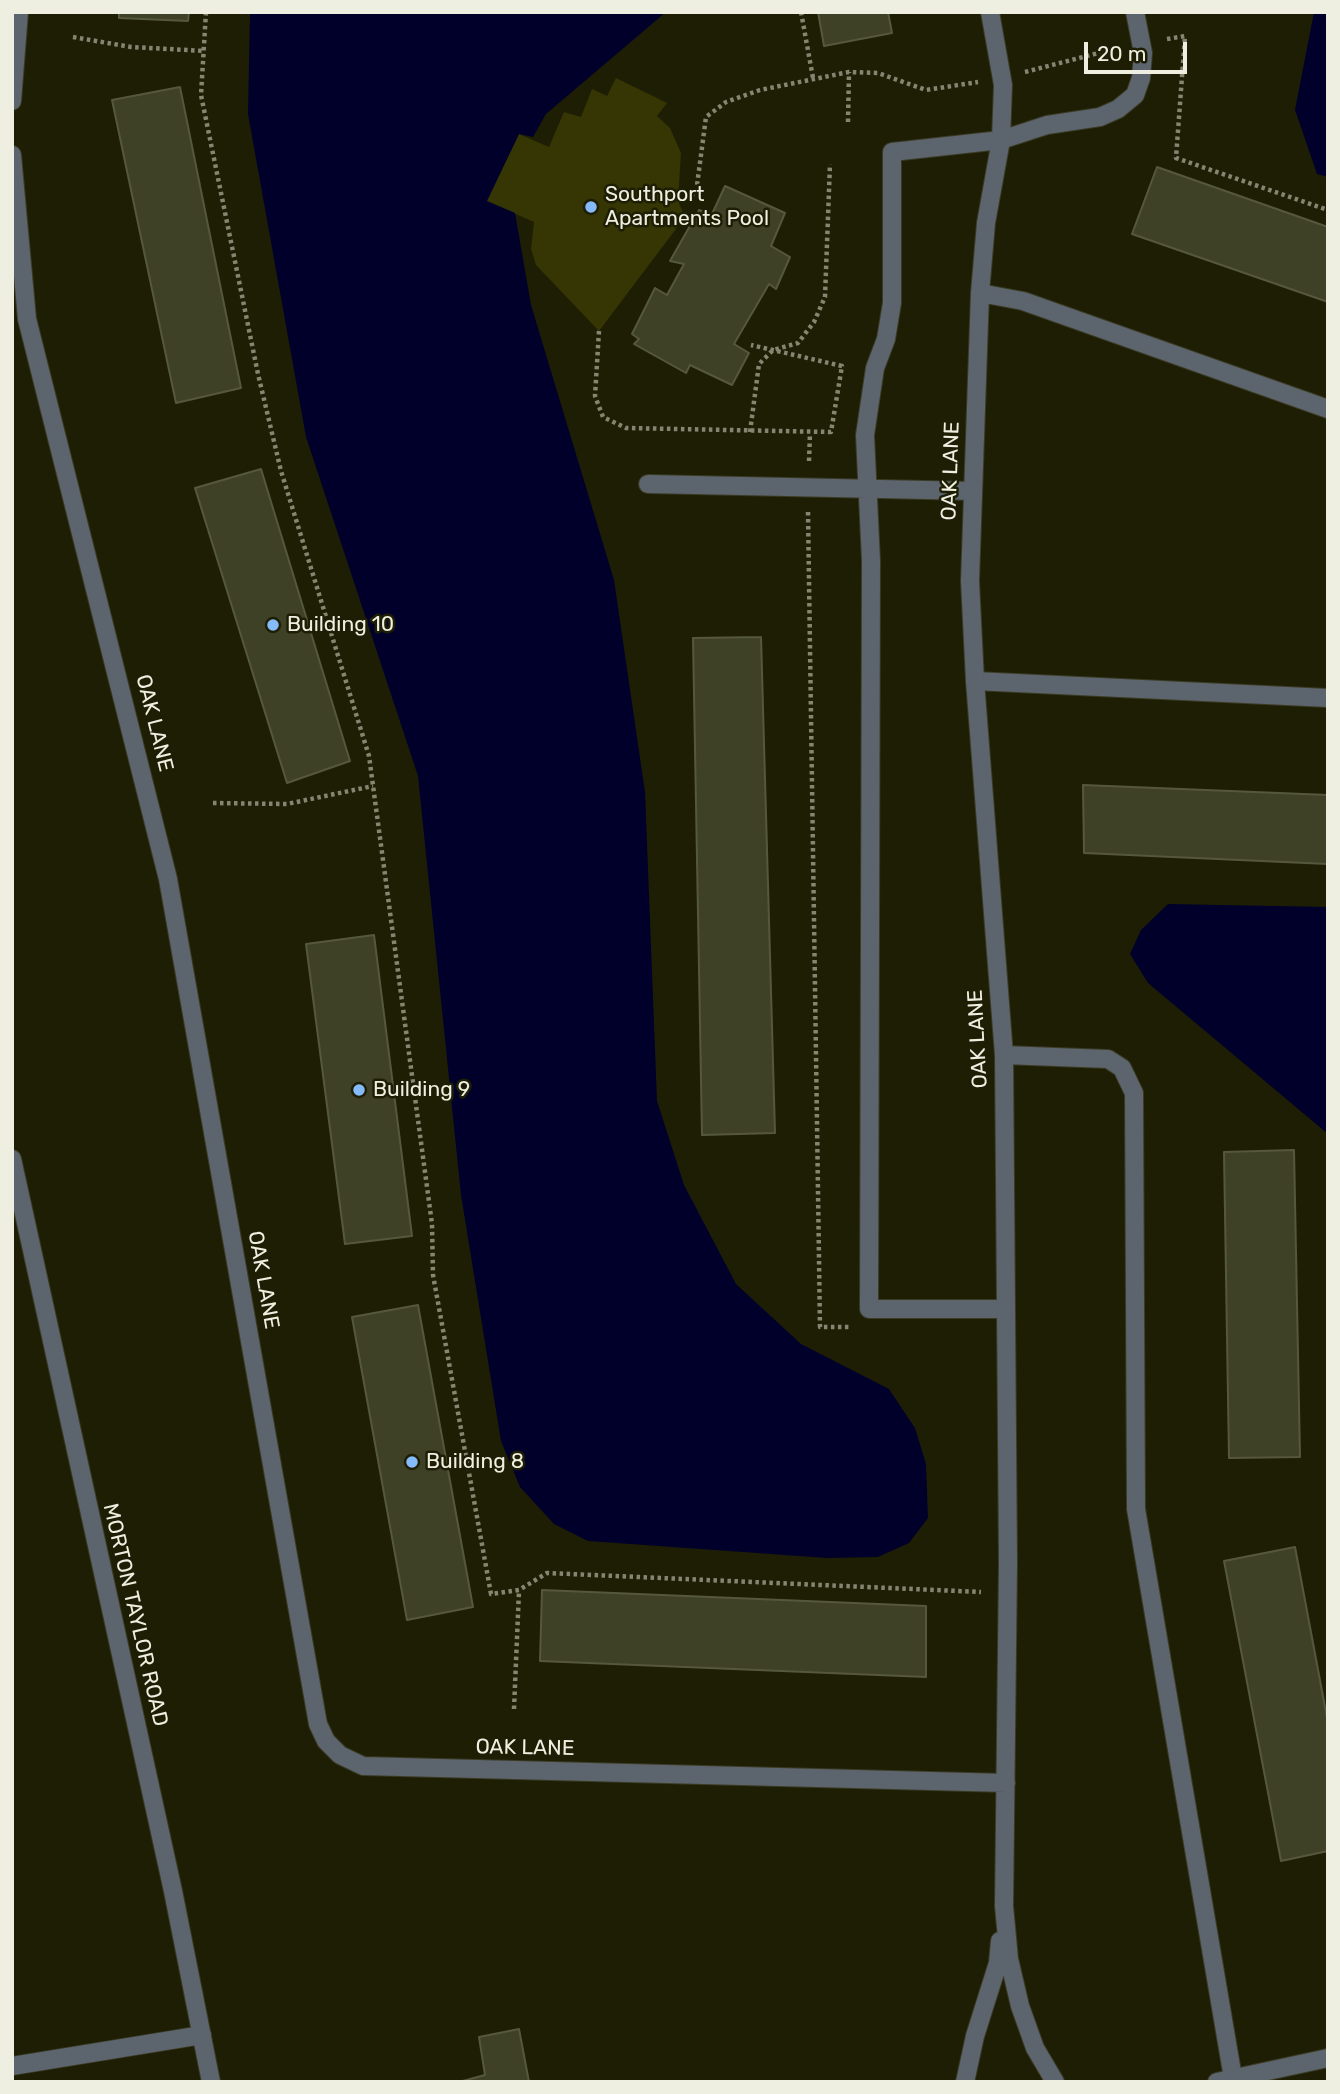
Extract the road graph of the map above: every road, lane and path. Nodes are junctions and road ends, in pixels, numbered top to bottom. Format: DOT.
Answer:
graph roads {
  1 [pos="19,12"];
  2 [pos="206,12"];
  3 [pos="802,12"];
  4 [pos="990,12"];
  5 [pos="1135,12"];
  6 [pos="1185,36"];
  7 [pos="74,37"];
  8 [pos="1114,48"];
  9 [pos="205,51"];
  10 [pos="849,72"];
  11 [pos="1021,73"];
  12 [pos="813,78"];
  13 [pos="982,82"];
  14 [pos="12,101"];
  15 [pos="848,122"];
  16 [pos="1001,140"];
  17 [pos="12,155"];
  18 [pos="830,164"];
  19 [pos="678,201"];
  20 [pos="1328,209"];
  21 [pos="980,293"];
  22 [pos="599,331"];
  23 [pos="751,345"];
  24 [pos="774,350"];
  25 [pos="1328,409"];
  26 [pos="750,432"];
  27 [pos="810,433"];
  28 [pos="809,461"];
  29 [pos="648,484"];
  30 [pos="868,489"];
  31 [pos="973,491"];
  32 [pos="808,511"];
  33 [pos="975,681"];
  34 [pos="1328,698"];
  35 [pos="373,786"];
  36 [pos="213,803"];
  37 [pos="1004,1055"];
  38 [pos="12,1159"];
  39 [pos="1005,1309"];
  40 [pos="859,1327"];
  41 [pos="519,1590"];
  42 [pos="989,1592"];
  43 [pos="514,1709"];
  44 [pos="1006,1783"];
  45 [pos="1004,1906"];
  46 [pos="202,2035"];
  47 [pos="1328,2058"];
  48 [pos="12,2066"];
  49 [pos="1225,2080"];
  50 [pos="211,2082"];
  51 [pos="965,2082"];
  52 [pos="1055,2082"];
  1 -- 14 [label="street"];
  2 -- 9 [label="path"];
  3 -- 12 [label="path"];
  4 -- 16 [label="street, OAK LANE"];
  5 -- 16 [label="street"];
  6 -- 20 [label="path"];
  7 -- 9 [label="path"];
  8 -- 11 [label="path"];
  9 -- 35 [label="path"];
  10 -- 12 [label="path"];
  10 -- 13 [label="path"];
  10 -- 15 [label="path"];
  12 -- 19 [label="path"];
  16 -- 21 [label="street, OAK LANE"];
  16 -- 30 [label="street"];
  17 -- 44 [label="street, OAK LANE"];
  18 -- 24 [label="path"];
  21 -- 25 [label="street"];
  21 -- 31 [label="street, OAK LANE"];
  22 -- 26 [label="path"];
  23 -- 24 [label="path"];
  24 -- 26 [label="path"];
  24 -- 27 [label="path"];
  26 -- 27 [label="path"];
  27 -- 28 [label="path"];
  29 -- 30 [label="street"];
  30 -- 31 [label="street"];
  30 -- 39 [label="street"];
  31 -- 33 [label="street, OAK LANE"];
  32 -- 40 [label="path"];
  33 -- 34 [label="street"];
  33 -- 37 [label="street, OAK LANE"];
  35 -- 36 [label="path"];
  35 -- 41 [label="path"];
  37 -- 39 [label="street, OAK LANE"];
  37 -- 49 [label="street"];
  38 -- 46 [label="street, MORTON TAYLOR ROAD"];
  39 -- 44 [label="street, OAK LANE"];
  41 -- 42 [label="path"];
  41 -- 43 [label="path"];
  44 -- 45 [label="street, OAK LANE"];
  45 -- 51 [label="street, OAK LANE"];
  45 -- 52 [label="street, OAK LANE"];
  46 -- 48 [label="street"];
  46 -- 50 [label="street, MORTON TAYLOR ROAD"];
  47 -- 49 [label="street"];
}
